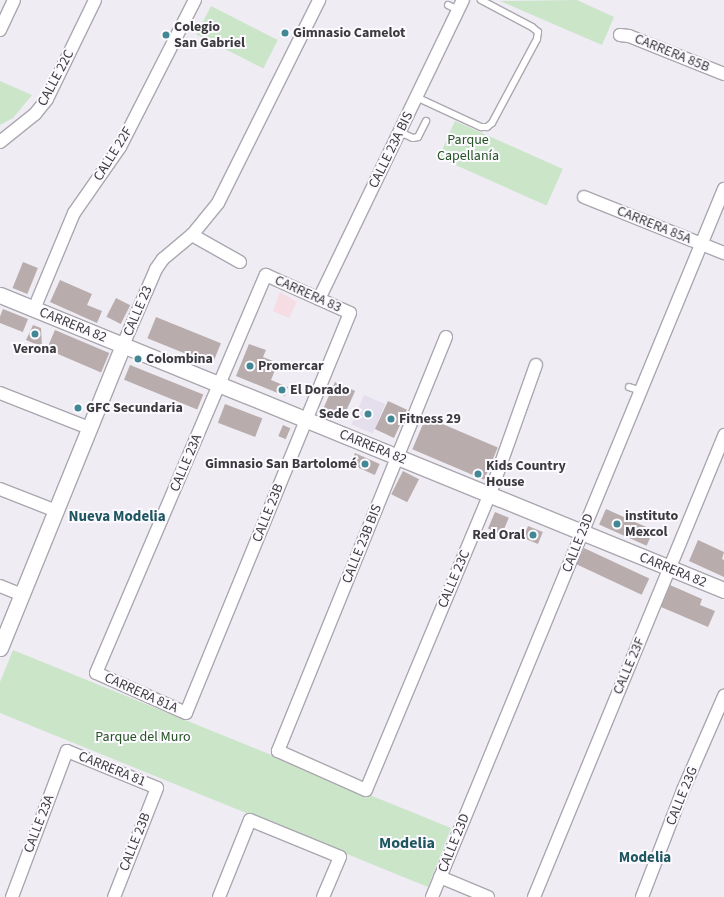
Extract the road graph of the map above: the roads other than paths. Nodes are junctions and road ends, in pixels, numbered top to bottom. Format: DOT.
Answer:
graph roads {
  1 [pos="14,0"];
  2 [pos="95,0"];
  3 [pos="195,0"];
  4 [pos="319,0"];
  5 [pos="481,0"];
  6 [pos="456,5"];
  7 [pos="0,30"];
  8 [pos="620,35"];
  9 [pos="724,74"];
  10 [pos="416,97"];
  11 [pos="426,121"];
  12 [pos="400,132"];
  13 [pos="0,142"];
  14 [pos="724,189"];
  15 [pos="584,197"];
  16 [pos="192,235"];
  17 [pos="702,244"];
  18 [pos="724,253"];
  19 [pos="240,262"];
  20 [pos="266,276"];
  21 [pos="0,295"];
  22 [pos="319,299"];
  23 [pos="34,309"];
  24 [pos="350,313"];
  25 [pos="446,337"];
  26 [pos="123,345"];
  27 [pos="536,365"];
  28 [pos="220,384"];
  29 [pos="629,387"];
  30 [pos="641,391"];
  31 [pos="0,393"];
  32 [pos="306,420"];
  33 [pos="89,428"];
  34 [pos="724,434"];
  35 [pos="397,457"];
  36 [pos="0,489"];
  37 [pos="490,494"];
  38 [pos="56,511"];
  39 [pos="582,532"];
  40 [pos="670,568"];
  41 [pos="0,586"];
  42 [pos="724,590"];
  43 [pos="22,595"];
  44 [pos="0,648"];
  45 [pos="96,673"];
  46 [pos="724,696"];
  47 [pos="186,713"];
  48 [pos="67,751"];
  49 [pos="157,788"];
  50 [pos="366,790"];
  51 [pos="440,877"];
  52 [pos="12,897"];
  53 [pos="114,897"];
  54 [pos="219,897"];
  55 [pos="323,897"];
  56 [pos="432,897"];
  57 [pos="488,897"];
  58 [pos="534,897"];
  59 [pos="642,897"];
  1 -- 7 [label="street"];
  2 -- 13 [label="street, CALLE 22C"];
  3 -- 23 [label="street, CALLE 22F"];
  4 -- 16 [label="street, CALLE 23"];
  5 -- 10 [label="lane"];
  6 -- 10 [label="street, CALLE 23A BIS"];
  8 -- 9 [label="street, CARRERA 85B"];
  10 -- 12 [label="street, CALLE 23A BIS"];
  11 -- 12 [label="lane"];
  12 -- 22 [label="street, CALLE 23A BIS"];
  14 -- 17 [label="street, CALLE 23D"];
  15 -- 17 [label="street, CARRERA 85A"];
  16 -- 19 [label="street"];
  16 -- 26 [label="street, CALLE 23"];
  17 -- 18 [label="street, CARRERA 85A"];
  17 -- 30 [label="street, CALLE 23D"];
  20 -- 22 [label="street, CARRERA 83"];
  20 -- 28 [label="street, CALLE 23A"];
  21 -- 23 [label="street, CARRERA 82"];
  22 -- 24 [label="street, CARRERA 83"];
  23 -- 26 [label="street, CARRERA 82"];
  24 -- 32 [label="street, CALLE 23B"];
  25 -- 35 [label="street, CALLE 23B BIS"];
  26 -- 28 [label="street, CARRERA 82"];
  26 -- 33 [label="street, CALLE 23"];
  27 -- 37 [label="street, CALLE 23C"];
  28 -- 32 [label="street, CARRERA 82"];
  28 -- 45 [label="street, CALLE 23A"];
  29 -- 30 [label="lane"];
  30 -- 39 [label="street, CALLE 23D"];
  31 -- 33 [label="street"];
  32 -- 35 [label="street, CARRERA 82"];
  32 -- 47 [label="street, CALLE 23B"];
  33 -- 38 [label="street, CALLE 23"];
  34 -- 40 [label="street, CALLE 23F"];
  35 -- 37 [label="street, CARRERA 82"];
  35 -- 50 [label="street, CALLE 23B BIS"];
  36 -- 38 [label="street"];
  37 -- 39 [label="street, CARRERA 82"];
  37 -- 50 [label="street, CALLE 23C"];
  38 -- 43 [label="street, CALLE 23"];
  39 -- 40 [label="street, CARRERA 82"];
  39 -- 51 [label="street, CALLE 23D"];
  40 -- 42 [label="street, CARRERA 82"];
  40 -- 58 [label="street, CALLE 23F"];
  41 -- 43 [label="street"];
  43 -- 44 [label="street, CALLE 23"];
  45 -- 47 [label="street, CARRERA 81A"];
  46 -- 59 [label="street, CALLE 23G"];
  48 -- 49 [label="street, CARRERA 81"];
  48 -- 52 [label="street, CALLE 23A"];
  49 -- 53 [label="street, CALLE 23B"];
  51 -- 56 [label="street, CALLE 23D"];
  51 -- 57 [label="street"];
  54 -- 55 [label="street"];
}
